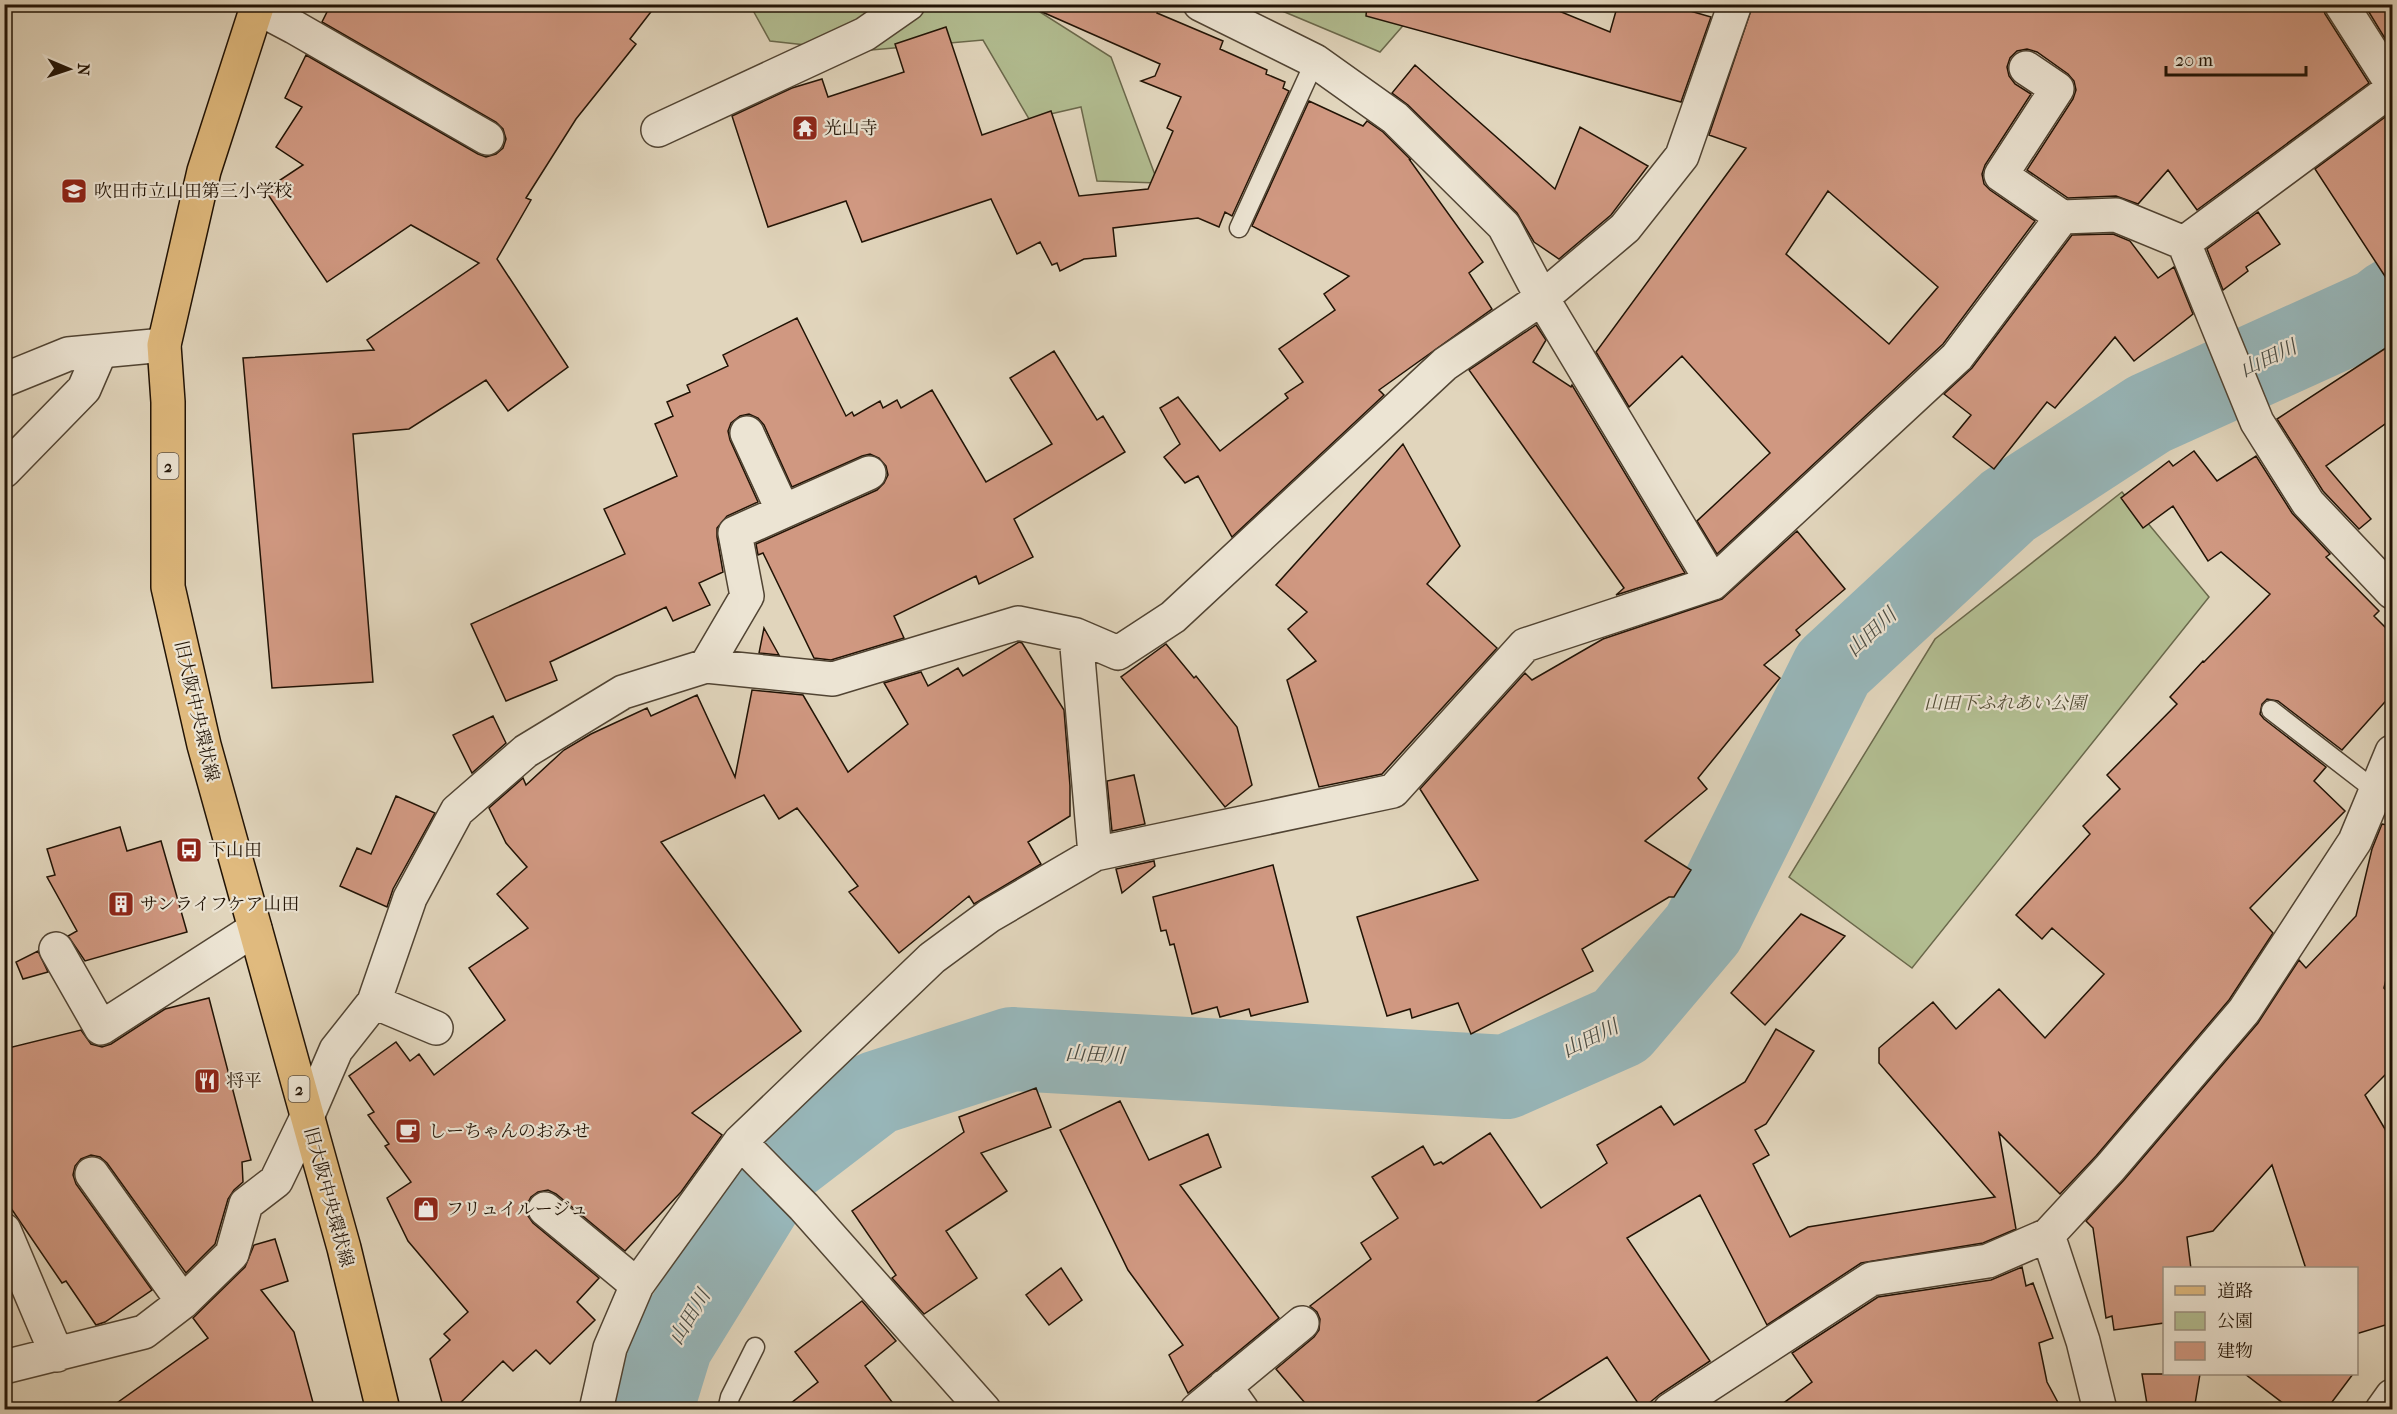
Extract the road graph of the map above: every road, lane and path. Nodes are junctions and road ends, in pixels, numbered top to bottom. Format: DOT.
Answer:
graph roads {
  1 [pos="908,4"];
  2 [pos="1200,4"];
  3 [pos="1735,4"];
  4 [pos="2341,4"];
  5 [pos="257,6"];
  6 [pos="1315,61"];
  7 [pos="2026,68"];
  8 [pos="2392,84"];
  9 [pos="2392,90"];
  10 [pos="658,130"];
  11 [pos="487,138"];
  12 [pos="2062,217"];
  13 [pos="1239,228"];
  14 [pos="2184,243"];
  15 [pos="1542,297"];
  16 [pos="164,345"];
  17 [pos="100,352"];
  18 [pos="4,380"];
  19 [pos="747,433"];
  20 [pos="4,471"];
  21 [pos="869,473"];
  22 [pos="783,511"];
  23 [pos="1713,583"];
  24 [pos="2392,592"];
  25 [pos="1076,635"];
  26 [pos="706,666"];
  27 [pos="2271,710"];
  28 [pos="2392,752"];
  29 [pos="2376,791"];
  30 [pos="1095,854"];
  31 [pos="255,929"];
  32 [pos="56,949"];
  33 [pos="374,1002"];
  34 [pos="436,1028"];
  35 [pos="307,1118"];
  36 [pos="740,1142"];
  37 [pos="92,1174"];
  38 [pos="545,1209"];
  39 [pos="4,1230"];
  40 [pos="2048,1235"];
  41 [pos="637,1285"];
  42 [pos="183,1302"];
  43 [pos="1302,1323"];
  44 [pos="755,1347"];
  45 [pos="57,1355"];
  46 [pos="4,1367"];
  47 [pos="2392,1396"];
  48 [pos="1234,1398"];
  49 [pos="382,1410"];
  50 [pos="596,1410"];
  51 [pos="727,1410"];
  52 [pos="984,1410"];
  53 [pos="1197,1410"];
  54 [pos="1670,1410"];
  55 [pos="2100,1410"];
  56 [pos="2382,1410"];
  1 -- 10 [label="street"];
  2 -- 6 [label="street"];
  3 -- 15 [label="street"];
  4 -- 8 [label="street"];
  5 -- 11 [label="street"];
  5 -- 16 [label="main road, 旧大阪中央環状線 / 2"];
  6 -- 13 [label="lane"];
  6 -- 15 [label="street"];
  7 -- 12 [label="street"];
  9 -- 14 [label="street"];
  12 -- 14 [label="street"];
  12 -- 23 [label="street"];
  14 -- 24 [label="street"];
  15 -- 23 [label="street"];
  15 -- 25 [label="street"];
  16 -- 17 [label="street"];
  16 -- 31 [label="main road, 旧大阪中央環状線 / 2"];
  17 -- 18 [label="street"];
  17 -- 20 [label="street"];
  19 -- 22 [label="street"];
  21 -- 22 [label="street"];
  22 -- 26 [label="street"];
  23 -- 30 [label="street"];
  25 -- 26 [label="street"];
  25 -- 30 [label="street"];
  26 -- 33 [label="street"];
  27 -- 29 [label="lane"];
  28 -- 29 [label="street"];
  29 -- 40 [label="street"];
  30 -- 36 [label="street"];
  31 -- 32 [label="street"];
  31 -- 35 [label="main road, 旧大阪中央環状線 / 2"];
  33 -- 34 [label="street"];
  33 -- 35 [label="street"];
  35 -- 42 [label="street"];
  35 -- 49 [label="main road, 旧大阪中央環状線 / 2"];
  36 -- 41 [label="street"];
  36 -- 52 [label="street"];
  37 -- 42 [label="street"];
  38 -- 41 [label="street"];
  39 -- 45 [label="street"];
  40 -- 54 [label="street"];
  40 -- 55 [label="street"];
  41 -- 50 [label="street"];
  42 -- 45 [label="street"];
  43 -- 48 [label="street"];
  44 -- 51 [label="lane"];
  45 -- 46 [label="street"];
  47 -- 56 [label="street"];
  48 -- 53 [label="street"];
}
